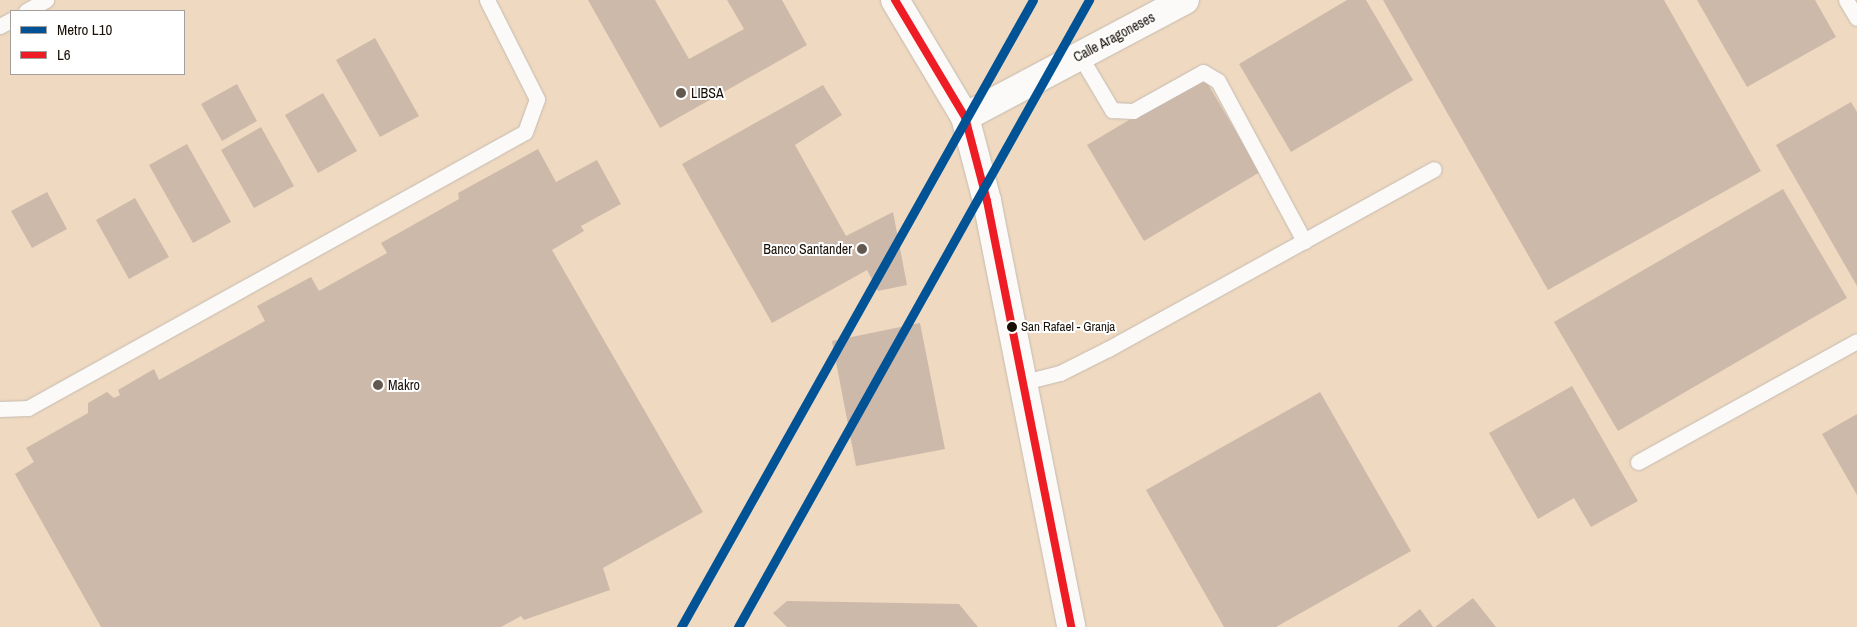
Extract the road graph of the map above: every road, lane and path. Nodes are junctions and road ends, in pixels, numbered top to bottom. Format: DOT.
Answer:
graph roads {
  1 [pos="46,0"];
  2 [pos="487,0"];
  3 [pos="895,0"];
  4 [pos="1185,0"];
  5 [pos="1846,0"];
  6 [pos="28,10"];
  7 [pos="1857,18"];
  8 [pos="1080,56"];
  9 [pos="964,117"];
  10 [pos="1434,169"];
  11 [pos="1304,241"];
  12 [pos="1857,341"];
  13 [pos="1024,382"];
  14 [pos="0,409"];
  15 [pos="1638,462"];
  16 [pos="1071,627"];
  1 -- 6 [label="lane"];
  2 -- 14 [label="lane"];
  3 -- 9 [label="street"];
  4 -- 8 [label="street, Calle Aragoneses"];
  5 -- 7 [label="lane"];
  8 -- 9 [label="street, Calle Aragoneses"];
  8 -- 11 [label="lane"];
  9 -- 13 [label="street"];
  10 -- 11 [label="lane"];
  11 -- 13 [label="lane"];
  12 -- 15 [label="lane"];
  13 -- 16 [label="street"];
}
